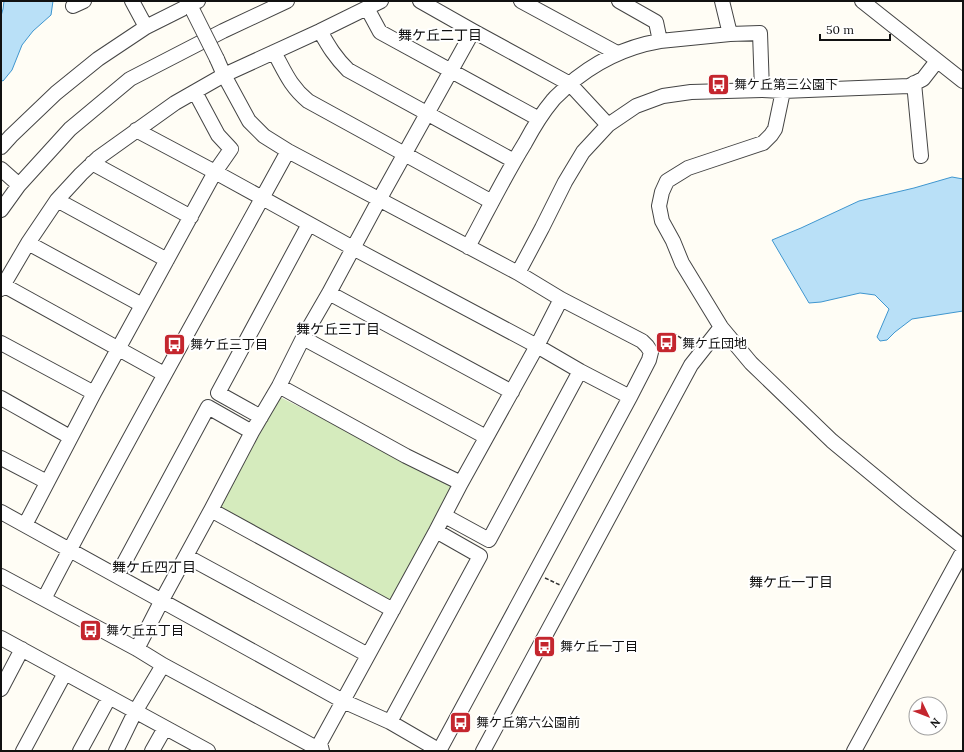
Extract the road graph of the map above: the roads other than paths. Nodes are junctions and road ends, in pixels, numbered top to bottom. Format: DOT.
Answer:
graph roads {
  1 [pos="132,1"];
  2 [pos="287,1"];
  3 [pos="381,1"];
  4 [pos="420,1"];
  5 [pos="521,1"];
  6 [pos="619,1"];
  7 [pos="722,1"];
  8 [pos="862,1"];
  9 [pos="193,5"];
  10 [pos="367,8"];
  11 [pos="146,27"];
  12 [pos="320,31"];
  13 [pos="473,31"];
  14 [pos="730,34"];
  15 [pos="660,40"];
  16 [pos="274,52"];
  17 [pos="617,53"];
  18 [pos="937,61"];
  19 [pos="451,72"];
  20 [pos="224,75"];
  21 [pos="963,81"];
  22 [pos="570,84"];
  23 [pos="914,84"];
  24 [pos="762,90"];
  25 [pos="782,91"];
  26 [pos="195,92"];
  27 [pos="428,113"];
  28 [pos="539,119"];
  29 [pos="608,125"];
  30 [pos="136,130"];
  31 [pos="1,147"];
  32 [pos="288,151"];
  33 [pos="405,154"];
  34 [pos="921,156"];
  35 [pos="514,161"];
  36 [pos="92,163"];
  37 [pos="1,169"];
  38 [pos="215,172"];
  39 [pos="19,185"];
  40 [pos="262,198"];
  41 [pos="57,200"];
  42 [pos="379,200"];
  43 [pos="492,202"];
  44 [pos="1,210"];
  45 [pos="191,217"];
  46 [pos="309,224"];
  47 [pos="28,243"];
  48 [pos="468,247"];
  49 [pos="353,248"];
  50 [pos="168,260"];
  51 [pos="518,273"];
  52 [pos="2,287"];
  53 [pos="329,293"];
  54 [pos="561,299"];
  55 [pos="142,305"];
  56 [pos="721,327"];
  57 [pos="303,338"];
  58 [pos="1,343"];
  59 [pos="536,346"];
  60 [pos="119,348"];
  61 [pos="580,371"];
  62 [pos="164,374"];
  63 [pos="279,386"];
  64 [pos="512,392"];
  65 [pos="94,393"];
  66 [pos="630,397"];
  67 [pos="1,398"];
  68 [pos="261,417"];
  69 [pos="252,432"];
  70 [pos="70,437"];
  71 [pos="486,437"];
  72 [pos="1,458"];
  73 [pos="47,482"];
  74 [pos="461,483"];
  75 [pos="211,510"];
  76 [pos="1,512"];
  77 [pos="444,516"];
  78 [pos="25,525"];
  79 [pos="436,531"];
  80 [pos="963,547"];
  81 [pos="70,550"];
  82 [pos="963,551"];
  83 [pos="186,556"];
  84 [pos="117,576"];
  85 [pos="2,580"];
  86 [pos="44,599"];
  87 [pos="162,600"];
  88 [pos="393,610"];
  89 [pos="1,638"];
  90 [pos="22,649"];
  91 [pos="137,649"];
  92 [pos="368,656"];
  93 [pos="163,665"];
  94 [pos="65,673"];
  95 [pos="1,689"];
  96 [pos="109,698"];
  97 [pos="343,701"];
  98 [pos="135,712"];
  99 [pos="390,722"];
  100 [pos="165,728"];
  101 [pos="23,751"];
  102 [pos="80,751"];
  103 [pos="116,751"];
  104 [pos="152,751"];
  105 [pos="208,751"];
  106 [pos="322,751"];
  107 [pos="439,751"];
  108 [pos="483,751"];
  109 [pos="854,751"];
  1 -- 11 [label="street"];
  2 -- 39 [label="street"];
  3 -- 10 [label="street"];
  4 -- 13 [label="street"];
  5 -- 17 [label="street"];
  6 -- 15 [label="street"];
  7 -- 14 [label="street"];
  8 -- 18 [label="street"];
  9 -- 11 [label="street"];
  9 -- 20 [label="street, bridge"];
  10 -- 12 [label="street"];
  10 -- 19 [label="street"];
  11 -- 31 [label="street"];
  12 -- 16 [label="street"];
  12 -- 27 [label="street"];
  13 -- 19 [label="street"];
  13 -- 22 [label="street"];
  14 -- 15 [label="street"];
  14 -- 24 [label="street"];
  15 -- 17 [label="street"];
  16 -- 20 [label="street"];
  16 -- 33 [label="street"];
  17 -- 22 [label="street"];
  18 -- 21 [label="street"];
  18 -- 23 [label="street"];
  19 -- 27 [label="street"];
  19 -- 28 [label="street"];
  20 -- 26 [label="street"];
  20 -- 32 [label="street"];
  22 -- 28 [label="street"];
  22 -- 29 [label="street"];
  23 -- 25 [label="street"];
  23 -- 34 [label="street"];
  24 -- 25 [label="street"];
  24 -- 29 [label="street"];
  25 -- 56 [label="street"];
  26 -- 30 [label="street"];
  26 -- 38 [label="street"];
  27 -- 33 [label="street"];
  27 -- 35 [label="street"];
  28 -- 35 [label="street"];
  29 -- 51 [label="street"];
  30 -- 36 [label="street"];
  30 -- 38 [label="street"];
  32 -- 40 [label="street"];
  32 -- 42 [label="street"];
  33 -- 42 [label="street"];
  33 -- 43 [label="street"];
  35 -- 43 [label="street"];
  36 -- 41 [label="street"];
  36 -- 45 [label="street"];
  37 -- 39 [label="street"];
  38 -- 40 [label="street"];
  38 -- 45 [label="street"];
  39 -- 44 [label="street"];
  40 -- 46 [label="street"];
  40 -- 62 [label="street"];
  41 -- 47 [label="street"];
  41 -- 50 [label="street"];
  42 -- 48 [label="street"];
  42 -- 49 [label="street"];
  43 -- 48 [label="street"];
  45 -- 50 [label="street"];
  46 -- 49 [label="street"];
  46 -- 68 [label="street"];
  47 -- 52 [label="street"];
  47 -- 55 [label="street"];
  48 -- 51 [label="street"];
  49 -- 53 [label="street"];
  49 -- 59 [label="street"];
  50 -- 55 [label="street"];
  51 -- 54 [label="street"];
  52 -- 60 [label="street"];
  53 -- 57 [label="street"];
  53 -- 64 [label="street"];
  54 -- 59 [label="street"];
  54 -- 66 [label="street"];
  55 -- 60 [label="street"];
  56 -- 80 [label="street"];
  56 -- 108 [label="street"];
  57 -- 63 [label="street"];
  57 -- 71 [label="street"];
  58 -- 65 [label="street"];
  59 -- 61 [label="street"];
  59 -- 64 [label="street"];
  60 -- 62 [label="street"];
  60 -- 65 [label="street"];
  61 -- 66 [label="street"];
  61 -- 77 [label="street"];
  62 -- 81 [label="street"];
  63 -- 68 [label="street"];
  63 -- 74 [label="street"];
  64 -- 71 [label="street"];
  65 -- 70 [label="street"];
  66 -- 107 [label="street"];
  67 -- 70 [label="street"];
  68 -- 69 [label="street"];
  69 -- 75 [label="street"];
  69 -- 84 [label="street"];
  70 -- 73 [label="street"];
  71 -- 74 [label="street"];
  72 -- 73 [label="street"];
  73 -- 78 [label="street"];
  74 -- 77 [label="street"];
  75 -- 83 [label="street"];
  75 -- 88 [label="street"];
  76 -- 78 [label="street"];
  77 -- 79 [label="street"];
  78 -- 81 [label="street"];
  79 -- 88 [label="street"];
  79 -- 99 [label="street"];
  81 -- 84 [label="street"];
  81 -- 86 [label="street"];
  82 -- 109 [label="street"];
  83 -- 87 [label="street"];
  83 -- 92 [label="street"];
  84 -- 87 [label="street"];
  85 -- 86 [label="street"];
  86 -- 91 [label="street"];
  87 -- 91 [label="street"];
  87 -- 97 [label="street"];
  88 -- 92 [label="street"];
  89 -- 90 [label="street"];
  90 -- 94 [label="street"];
  90 -- 95 [label="street"];
  91 -- 93 [label="street"];
  92 -- 97 [label="street"];
  93 -- 98 [label="street"];
  93 -- 106 [label="street"];
  94 -- 96 [label="street"];
  94 -- 101 [label="street"];
  96 -- 98 [label="street"];
  96 -- 102 [label="street"];
  97 -- 99 [label="street"];
  97 -- 106 [label="street"];
  98 -- 100 [label="street"];
  98 -- 103 [label="street"];
  99 -- 107 [label="street"];
  100 -- 104 [label="street"];
  100 -- 105 [label="street"];
}
